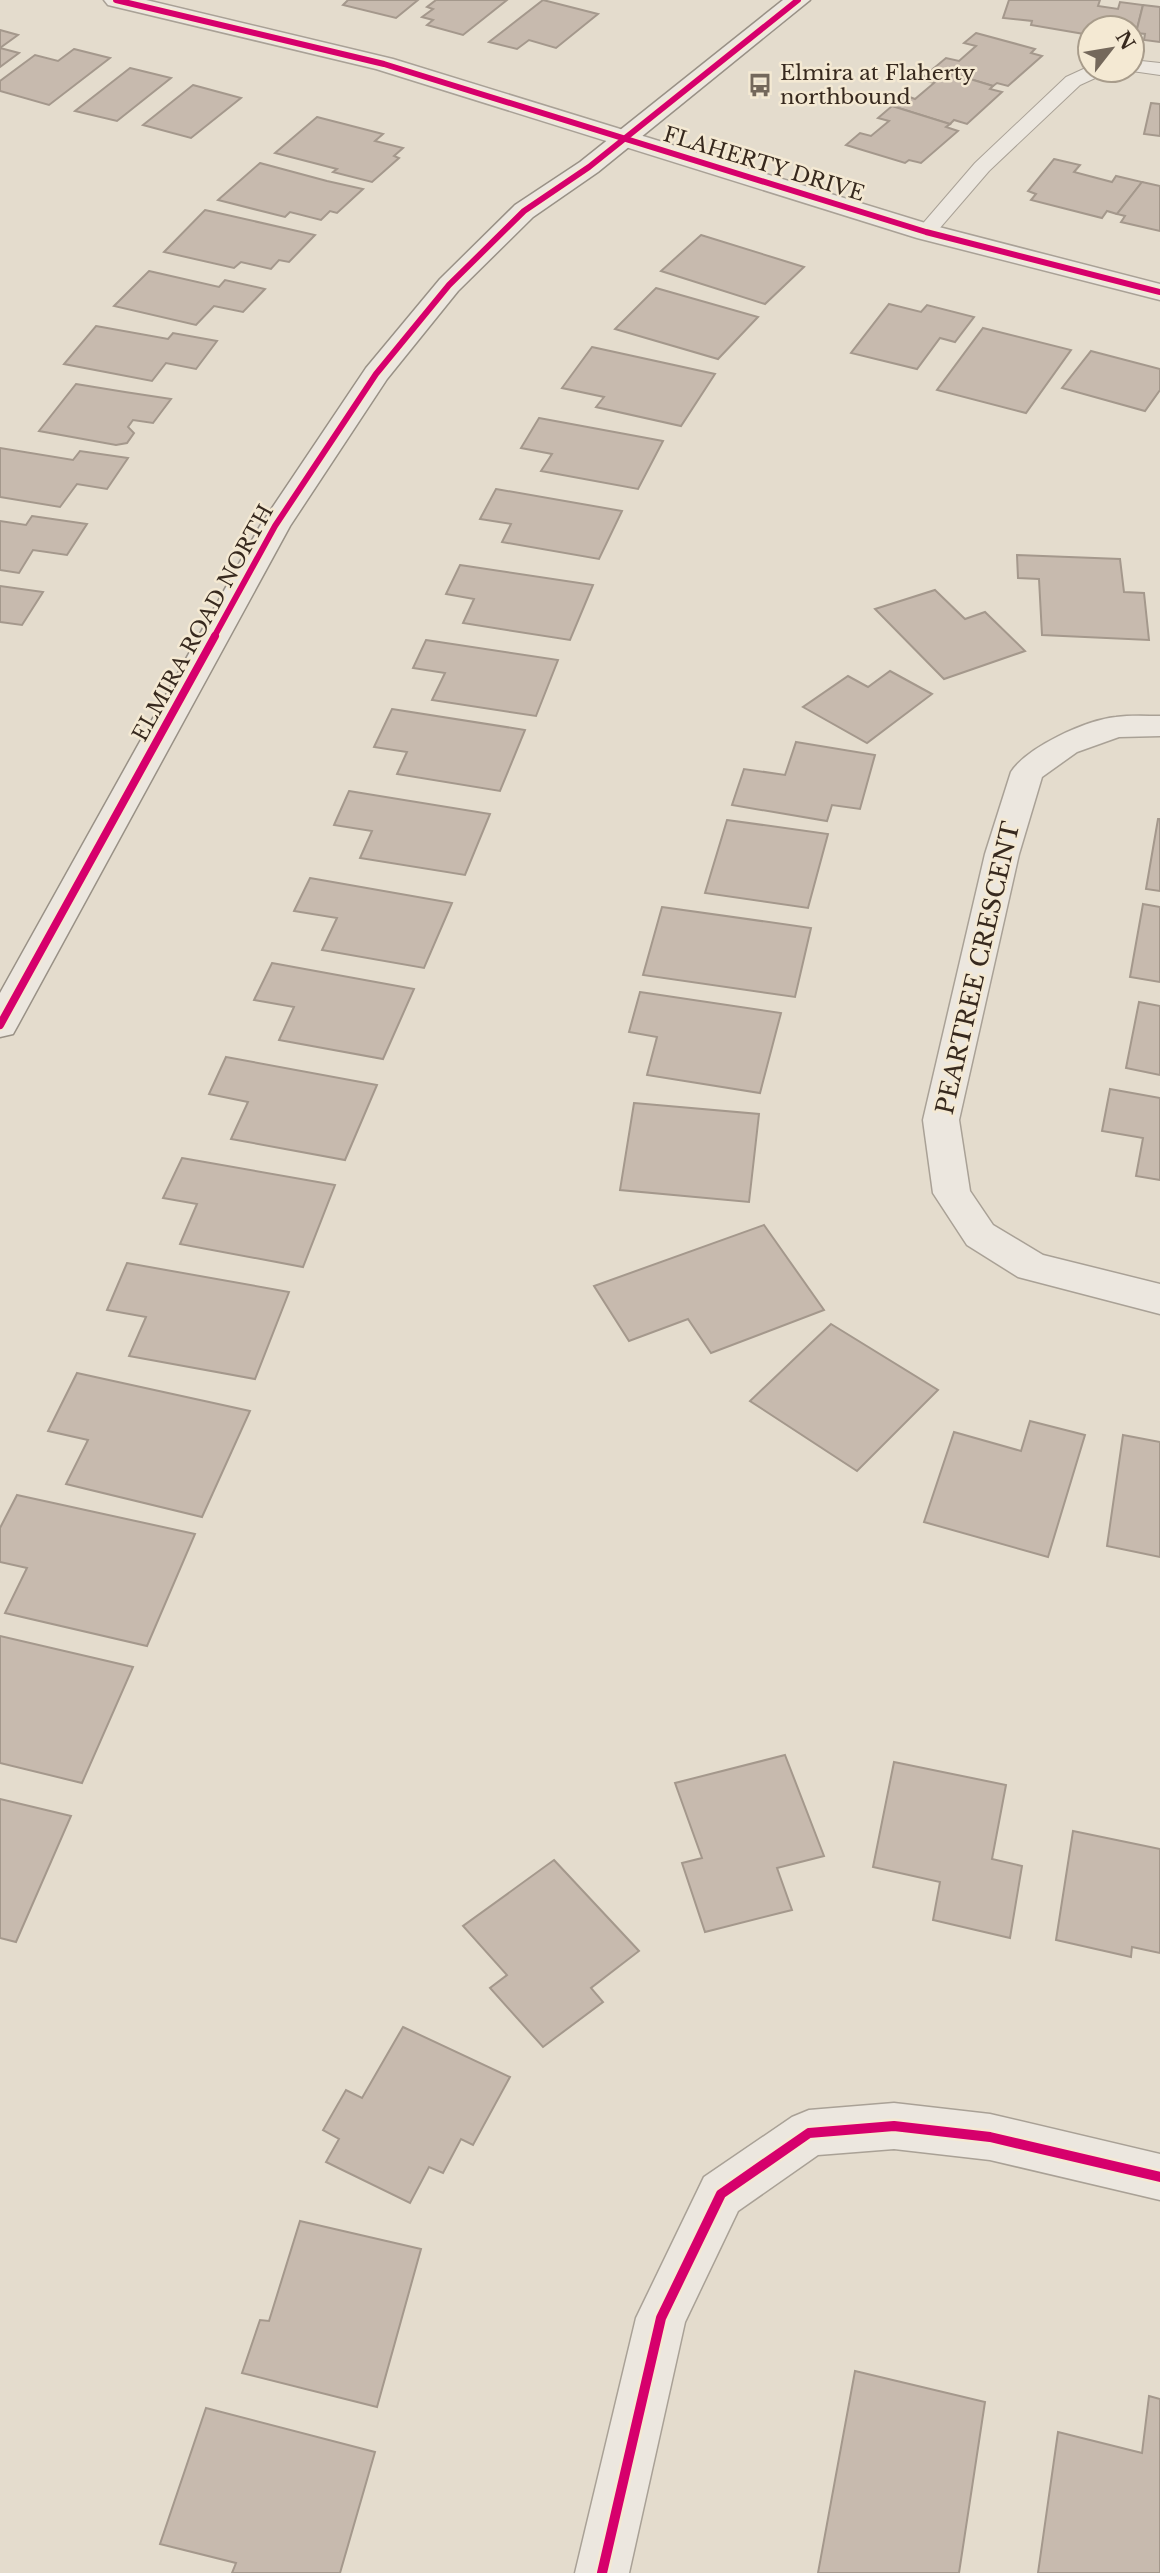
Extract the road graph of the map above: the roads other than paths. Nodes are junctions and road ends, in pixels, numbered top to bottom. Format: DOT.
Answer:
graph roads {
  1 [pos="117,0"];
  2 [pos="798,0"];
  3 [pos="1076,80"];
  4 [pos="623,139"];
  5 [pos="926,232"];
  6 [pos="1160,292"];
  7 [pos="1160,726"];
  8 [pos="0,1025"];
  9 [pos="1160,1298"];
  10 [pos="1160,2177"];
  11 [pos="602,2573"];
  1 -- 4 [label="street, FLAHERTY DRIVE"];
  2 -- 4 [label="street, ELMIRA ROAD NORTH"];
  3 -- 5 [label="lane"];
  4 -- 5 [label="street, FLAHERTY DRIVE"];
  4 -- 8 [label="street, ELMIRA ROAD NORTH"];
  5 -- 6 [label="street, FLAHERTY DRIVE"];
  7 -- 9 [label="street, PEARTREE CRESCENT"];
  10 -- 11 [label="street"];
}
